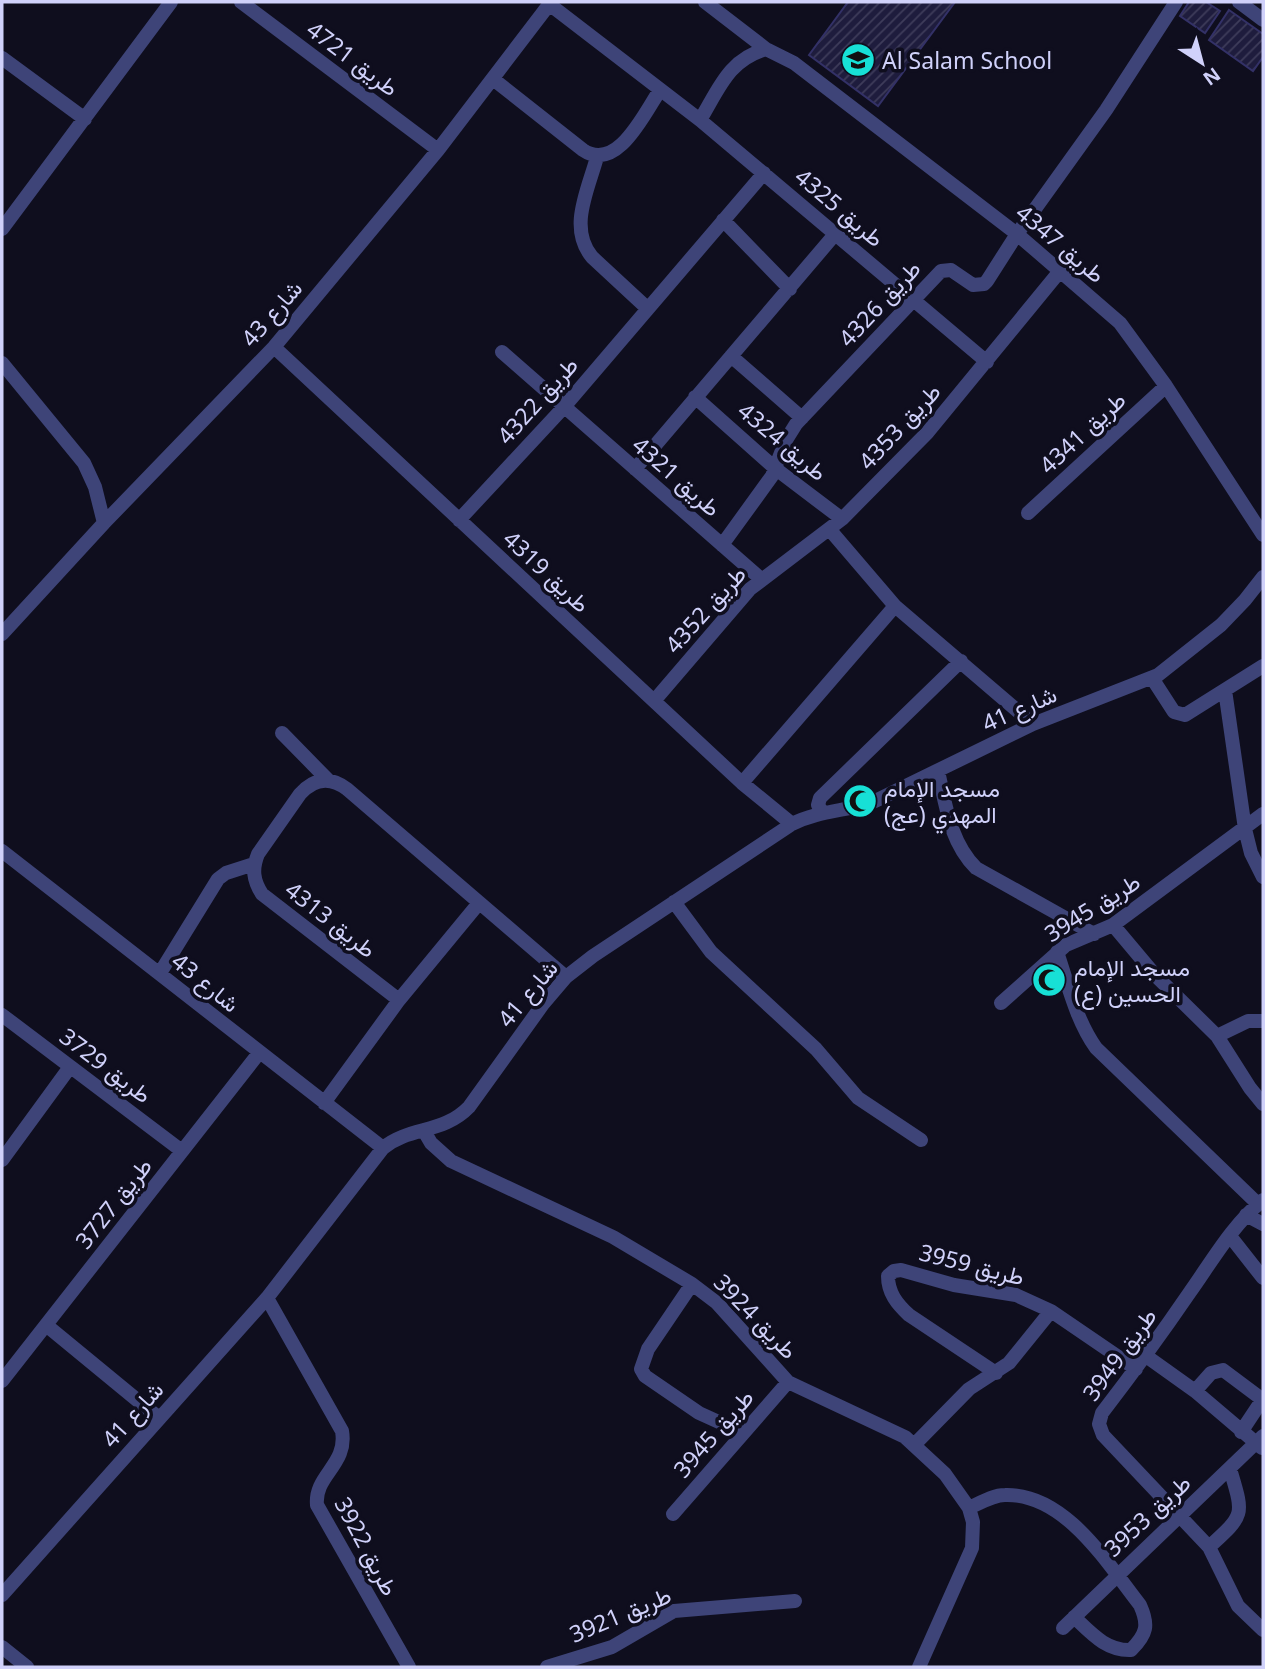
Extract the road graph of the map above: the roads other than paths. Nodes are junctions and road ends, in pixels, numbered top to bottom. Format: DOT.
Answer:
graph roads {
  1 [pos="171,2"];
  2 [pos="241,2"];
  3 [pos="705,2"];
  4 [pos="1176,2"];
  5 [pos="1239,2"];
  6 [pos="550,3"];
  7 [pos="1263,20"];
  8 [pos="766,49"];
  9 [pos="2,58"];
  10 [pos="493,79"];
  11 [pos="660,90"];
  12 [pos="85,119"];
  13 [pos="700,120"];
  14 [pos="438,150"];
  15 [pos="597,157"];
  16 [pos="764,173"];
  17 [pos="723,220"];
  18 [pos="2,229"];
  19 [pos="836,233"];
  20 [pos="1017,234"];
  21 [pos="1060,271"];
  22 [pos="790,289"];
  23 [pos="914,299"];
  24 [pos="647,308"];
  25 [pos="274,347"];
  26 [pos="502,352"];
  27 [pos="731,356"];
  28 [pos="987,362"];
  29 [pos="2,363"];
  30 [pos="1166,386"];
  31 [pos="695,397"];
  32 [pos="564,407"];
  33 [pos="802,418"];
  34 [pos="776,468"];
  35 [pos="635,469"];
  36 [pos="1028,513"];
  37 [pos="842,519"];
  38 [pos="459,520"];
  39 [pos="104,523"];
  40 [pos="830,530"];
  41 [pos="1263,536"];
  42 [pos="722,545"];
  43 [pos="1263,577"];
  44 [pos="761,579"];
  45 [pos="895,606"];
  46 [pos="2,634"];
  47 [pos="961,662"];
  48 [pos="1263,666"];
  49 [pos="1152,678"];
  50 [pos="1225,690"];
  51 [pos="654,701"];
  52 [pos="1033,724"];
  53 [pos="282,733"];
  54 [pos="938,771"];
  55 [pos="328,780"];
  56 [pos="742,783"];
  57 [pos="822,812"];
  58 [pos="1263,814"];
  59 [pos="792,824"];
  60 [pos="1245,829"];
  61 [pos="2,851"];
  62 [pos="254,864"];
  63 [pos="1263,877"];
  64 [pos="674,902"];
  65 [pos="479,903"];
  66 [pos="1113,925"];
  67 [pos="1094,933"];
  68 [pos="1057,952"];
  69 [pos="160,973"];
  70 [pos="566,977"];
  71 [pos="399,1000"];
  72 [pos="1001,1003"];
  73 [pos="2,1015"];
  74 [pos="1263,1021"];
  75 [pos="1217,1036"];
  76 [pos="259,1053"];
  77 [pos="70,1067"];
  78 [pos="324,1103"];
  79 [pos="1263,1104"];
  80 [pos="424,1131"];
  81 [pos="921,1140"];
  82 [pos="383,1148"];
  83 [pos="182,1152"];
  84 [pos="2,1160"];
  85 [pos="1261,1202"];
  86 [pos="1246,1215"];
  87 [pos="1263,1224"];
  88 [pos="1230,1236"];
  89 [pos="1263,1278"];
  90 [pos="692,1284"];
  91 [pos="267,1298"];
  92 [pos="1051,1311"];
  93 [pos="46,1325"];
  94 [pos="1146,1356"];
  95 [pos="1136,1369"];
  96 [pos="996,1373"];
  97 [pos="2,1381"];
  98 [pos="788,1382"];
  99 [pos="1195,1391"];
  100 [pos="1263,1399"];
  101 [pos="159,1418"];
  102 [pos="1241,1432"];
  103 [pos="743,1433"];
  104 [pos="1261,1443"];
  105 [pos="914,1445"];
  106 [pos="1230,1469"];
  107 [pos="969,1508"];
  108 [pos="673,1514"];
  109 [pos="1179,1517"];
  110 [pos="1209,1547"];
  111 [pos="1116,1575"];
  112 [pos="2,1595"];
  113 [pos="795,1601"];
  114 [pos="1263,1630"];
  115 [pos="2,1647"];
  116 [pos="27,1667"];
  117 [pos="409,1667"];
  118 [pos="547,1667"];
  119 [pos="919,1667"];
  1 -- 12 [label="street"];
  2 -- 14 [label="street, طريق 4721"];
  3 -- 8 [label="street, طريق 4347"];
  4 -- 20 [label="street, طريق 4326"];
  5 -- 7 [label="street"];
  6 -- 10 [label="street, شارع 43"];
  6 -- 11 [label="street, طريق 4325"];
  8 -- 13 [label="street"];
  8 -- 20 [label="street, طريق 4347"];
  9 -- 12 [label="street"];
  10 -- 14 [label="street, شارع 43"];
  10 -- 15 [label="street"];
  11 -- 13 [label="street, طريق 4325"];
  11 -- 15 [label="street"];
  12 -- 18 [label="street"];
  13 -- 16 [label="street, طريق 4325"];
  14 -- 25 [label="street, شارع 43"];
  15 -- 24 [label="street"];
  16 -- 17 [label="street, طريق 4322"];
  16 -- 19 [label="street, طريق 4325"];
  17 -- 22 [label="street"];
  17 -- 24 [label="street, طريق 4322"];
  19 -- 22 [label="street"];
  19 -- 23 [label="street, طريق 4325"];
  20 -- 21 [label="street, طريق 4347"];
  20 -- 23 [label="street, طريق 4326"];
  21 -- 28 [label="street, طريق 4353"];
  21 -- 30 [label="street, طريق 4347"];
  22 -- 27 [label="street"];
  23 -- 28 [label="street, طريق 4325"];
  23 -- 33 [label="street, طريق 4326"];
  24 -- 32 [label="street, طريق 4322"];
  25 -- 38 [label="street, طريق 4319"];
  25 -- 39 [label="street, شارع 43"];
  26 -- 32 [label="street, طريق 4321"];
  27 -- 31 [label="street"];
  27 -- 33 [label="street, طريق 4324"];
  28 -- 37 [label="street, طريق 4353"];
  29 -- 39 [label="street"];
  30 -- 36 [label="street, طريق 4341"];
  30 -- 41 [label="street, طريق 4347"];
  31 -- 34 [label="street, طريق 4324"];
  31 -- 35 [label="street"];
  32 -- 35 [label="street, طريق 4321"];
  32 -- 38 [label="street, طريق 4322"];
  33 -- 34 [label="street, طريق 4326"];
  34 -- 37 [label="street, طريق 4324"];
  34 -- 42 [label="street, طريق 4326"];
  35 -- 42 [label="street, طريق 4321"];
  37 -- 40 [label="street, طريق 4353"];
  38 -- 51 [label="street, طريق 4319"];
  39 -- 46 [label="street, شارع 43"];
  40 -- 44 [label="street, طريق 4352"];
  40 -- 45 [label="street"];
  42 -- 44 [label="street, طريق 4321"];
  43 -- 49 [label="street, شارع 41"];
  44 -- 51 [label="street, طريق 4352"];
  45 -- 47 [label="street"];
  45 -- 56 [label="street"];
  47 -- 52 [label="street"];
  47 -- 57 [label="street"];
  48 -- 50 [label="street"];
  49 -- 50 [label="street"];
  49 -- 52 [label="street, شارع 41"];
  50 -- 60 [label="street"];
  51 -- 56 [label="street, طريق 4319"];
  52 -- 54 [label="street, شارع 41"];
  53 -- 55 [label="street"];
  54 -- 57 [label="street, شارع 41"];
  54 -- 67 [label="street"];
  55 -- 62 [label="street"];
  55 -- 65 [label="street"];
  56 -- 59 [label="street, طريق 4319"];
  57 -- 59 [label="street, شارع 41"];
  58 -- 60 [label="street, طريق 3945"];
  59 -- 64 [label="street, شارع 41"];
  60 -- 63 [label="street"];
  60 -- 66 [label="street, طريق 3945"];
  61 -- 69 [label="street, شارع 43"];
  62 -- 69 [label="street"];
  62 -- 71 [label="street, طريق 4313"];
  64 -- 70 [label="street, شارع 41"];
  64 -- 81 [label="street"];
  65 -- 70 [label="street"];
  65 -- 71 [label="street"];
  66 -- 67 [label="street, طريق 3945"];
  66 -- 75 [label="street"];
  67 -- 68 [label="street, طريق 3945"];
  68 -- 72 [label="street, طريق 3945"];
  68 -- 85 [label="street"];
  69 -- 76 [label="street, شارع 43"];
  70 -- 80 [label="street, شارع 41"];
  71 -- 78 [label="street"];
  73 -- 77 [label="street, طريق 3729"];
  74 -- 75 [label="street"];
  75 -- 79 [label="street"];
  76 -- 78 [label="street, شارع 43"];
  76 -- 83 [label="street, طريق 3727"];
  77 -- 83 [label="street, طريق 3729"];
  77 -- 84 [label="street"];
  78 -- 82 [label="street, شارع 43"];
  80 -- 82 [label="street, شارع 41"];
  80 -- 90 [label="street, طريق 3924"];
  82 -- 91 [label="street, شارع 41"];
  83 -- 93 [label="street, طريق 3727"];
  85 -- 86 [label="street, طريق 3949"];
  86 -- 87 [label="street"];
  86 -- 88 [label="street, طريق 3949"];
  88 -- 89 [label="street"];
  88 -- 94 [label="street, طريق 3949"];
  90 -- 98 [label="street, طريق 3924"];
  90 -- 103 [label="street"];
  91 -- 101 [label="street, شارع 41"];
  91 -- 117 [label="street, طريق 3922"];
  92 -- 95 [label="street, طريق 3959"];
  92 -- 96 [label="street"];
  92 -- 96 [label="street, طريق 3959"];
  93 -- 97 [label="street, طريق 3727"];
  93 -- 101 [label="street"];
  94 -- 95 [label="street, طريق 3949"];
  94 -- 99 [label="street"];
  95 -- 109 [label="street, طريق 3949"];
  96 -- 105 [label="street"];
  98 -- 103 [label="street, طريق 3945"];
  98 -- 105 [label="street, طريق 3924"];
  99 -- 100 [label="street"];
  99 -- 102 [label="street"];
  100 -- 102 [label="street"];
  101 -- 112 [label="street, شارع 41"];
  102 -- 104 [label="street"];
  103 -- 108 [label="street, طريق 3945"];
  104 -- 106 [label="street, طريق 3953"];
  105 -- 107 [label="street, طريق 3924"];
  106 -- 109 [label="street, طريق 3953"];
  106 -- 110 [label="street"];
  107 -- 111 [label="street"];
  107 -- 119 [label="street"];
  109 -- 110 [label="street, طريق 3949"];
  109 -- 111 [label="street, طريق 3953"];
  110 -- 114 [label="street, طريق 3949"];
  111 -- 111 [label="street, طريق 3953"];
  113 -- 118 [label="street, طريق 3921"];
  115 -- 116 [label="street"];
}
